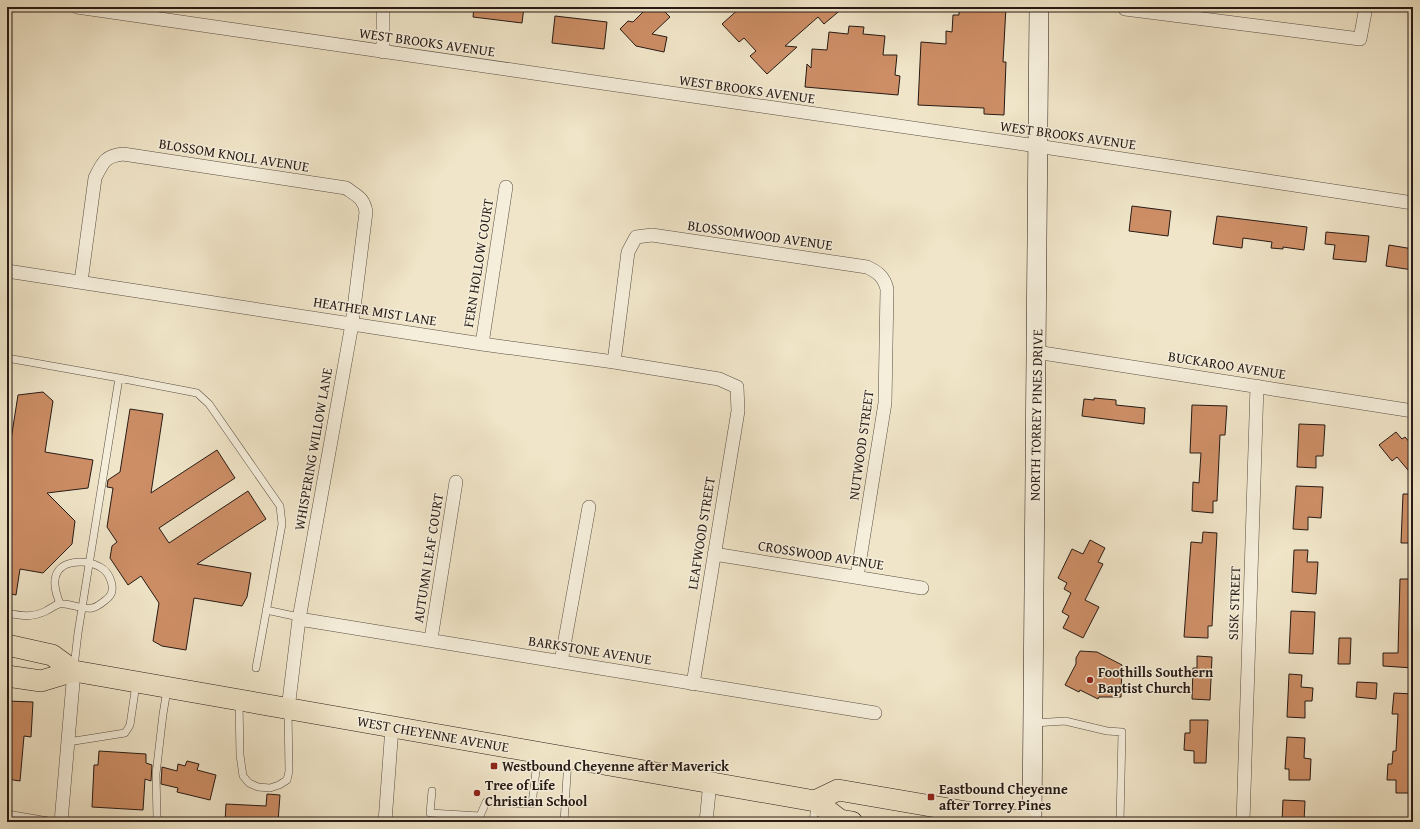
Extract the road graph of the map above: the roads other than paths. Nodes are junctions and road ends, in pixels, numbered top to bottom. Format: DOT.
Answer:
graph roads {
  1 [pos="77,7"];
  2 [pos="383,7"];
  3 [pos="1039,7"];
  4 [pos="1366,7"];
  5 [pos="1125,8"];
  6 [pos="383,52"];
  7 [pos="1038,146"];
  8 [pos="506,187"];
  9 [pos="360,198"];
  10 [pos="1413,203"];
  11 [pos="7,271"];
  12 [pos="878,272"];
  13 [pos="81,282"];
  14 [pos="352,324"];
  15 [pos="482,344"];
  16 [pos="1036,352"];
  17 [pos="7,358"];
  18 [pos="614,362"];
  19 [pos="119,378"];
  20 [pos="1257,386"];
  21 [pos="737,387"];
  22 [pos="1413,411"];
  23 [pos="456,482"];
  24 [pos="589,507"];
  25 [pos="714,554"];
  26 [pos="89,563"];
  27 [pos="857,577"];
  28 [pos="922,588"];
  29 [pos="60,604"];
  30 [pos="82,608"];
  31 [pos="266,610"];
  32 [pos="7,613"];
  33 [pos="299,618"];
  34 [pos="431,639"];
  35 [pos="7,646"];
  36 [pos="561,662"];
  37 [pos="256,668"];
  38 [pos="74,671"];
  39 [pos="7,676"];
  40 [pos="137,682"];
  41 [pos="693,684"];
  42 [pos="168,687"];
  43 [pos="239,700"];
  44 [pos="288,709"];
  45 [pos="875,713"];
  46 [pos="1033,723"];
  47 [pos="392,727"];
  48 [pos="68,742"];
  49 [pos="538,752"];
  50 [pos="568,757"];
  51 [pos="710,782"];
  52 [pos="432,791"];
  53 [pos="815,801"];
  54 [pos="7,814"];
  55 [pos="54,822"];
  56 [pos="61,822"];
  57 [pos="161,822"];
  58 [pos="385,822"];
  59 [pos="564,822"];
  60 [pos="706,822"];
  61 [pos="813,822"];
  62 [pos="852,822"];
  63 [pos="1024,822"];
  64 [pos="1032,822"];
  65 [pos="1120,822"];
  66 [pos="1243,822"];
  1 -- 6 [label="street, WEST BROOKS AVENUE"];
  2 -- 6 [label="street"];
  3 -- 7 [label="main road, NORTH TORREY PINES DRIVE"];
  4 -- 5 [label="street"];
  6 -- 7 [label="street, WEST BROOKS AVENUE"];
  7 -- 10 [label="street, WEST BROOKS AVENUE"];
  7 -- 16 [label="main road, NORTH TORREY PINES DRIVE"];
  8 -- 15 [label="street, FERN HOLLOW COURT"];
  9 -- 13 [label="street, BLOSSOM KNOLL AVENUE"];
  9 -- 14 [label="street, WHISPERING WILLOW LANE"];
  11 -- 13 [label="street, HEATHER MIST LANE"];
  12 -- 18 [label="street, BLOSSOMWOOD AVENUE"];
  12 -- 27 [label="street, NUTWOOD STREET"];
  13 -- 14 [label="street, HEATHER MIST LANE"];
  14 -- 15 [label="street, HEATHER MIST LANE"];
  14 -- 33 [label="street, WHISPERING WILLOW LANE"];
  15 -- 18 [label="street, HEATHER MIST LANE"];
  16 -- 20 [label="street, BUCKAROO AVENUE"];
  16 -- 46 [label="main road, NORTH TORREY PINES DRIVE"];
  17 -- 19 [label="lane"];
  18 -- 21 [label="street, HEATHER MIST LANE"];
  19 -- 26 [label="lane"];
  19 -- 31 [label="lane"];
  20 -- 22 [label="street, BUCKAROO AVENUE"];
  20 -- 66 [label="street, SISK STREET"];
  21 -- 25 [label="street, LEAFWOOD STREET"];
  23 -- 34 [label="street, AUTUMN LEAF COURT"];
  24 -- 36 [label="street"];
  25 -- 27 [label="street, CROSSWOOD AVENUE"];
  25 -- 41 [label="street, LEAFWOOD STREET"];
  26 -- 29 [label="lane"];
  26 -- 30 [label="lane"];
  26 -- 30 [label="lane"];
  27 -- 28 [label="street, CROSSWOOD AVENUE"];
  29 -- 30 [label="lane"];
  29 -- 32 [label="lane"];
  30 -- 38 [label="lane"];
  31 -- 33 [label="lane"];
  31 -- 37 [label="lane"];
  33 -- 34 [label="street, BARKSTONE AVENUE"];
  33 -- 44 [label="street, WHISPERING WILLOW LANE"];
  34 -- 36 [label="street, BARKSTONE AVENUE"];
  35 -- 38 [label="main road, WEST CHEYENNE AVENUE"];
  36 -- 41 [label="street, BARKSTONE AVENUE"];
  38 -- 39 [label="main road, WEST CHEYENNE AVENUE"];
  38 -- 40 [label="main road, WEST CHEYENNE AVENUE"];
  38 -- 48 [label="street"];
  40 -- 42 [label="main road, WEST CHEYENNE AVENUE"];
  40 -- 48 [label="lane"];
  41 -- 45 [label="street, BARKSTONE AVENUE"];
  42 -- 43 [label="main road, WEST CHEYENNE AVENUE"];
  42 -- 57 [label="lane"];
  43 -- 44 [label="main road, WEST CHEYENNE AVENUE"];
  43 -- 44 [label="lane"];
  44 -- 47 [label="main road, WEST CHEYENNE AVENUE"];
  46 -- 64 [label="main road, NORTH TORREY PINES DRIVE"];
  46 -- 65 [label="lane"];
  47 -- 49 [label="main road, WEST CHEYENNE AVENUE"];
  47 -- 58 [label="street"];
  48 -- 56 [label="street"];
  49 -- 50 [label="main road, WEST CHEYENNE AVENUE"];
  49 -- 52 [label="lane"];
  50 -- 51 [label="main road, WEST CHEYENNE AVENUE"];
  50 -- 59 [label="lane"];
  51 -- 53 [label="main road, WEST CHEYENNE AVENUE"];
  51 -- 60 [label="street"];
  53 -- 61 [label="lane"];
  53 -- 62 [label="main road, WEST CHEYENNE AVENUE"];
  53 -- 63 [label="main road"];
  54 -- 55 [label="lane"];
}
